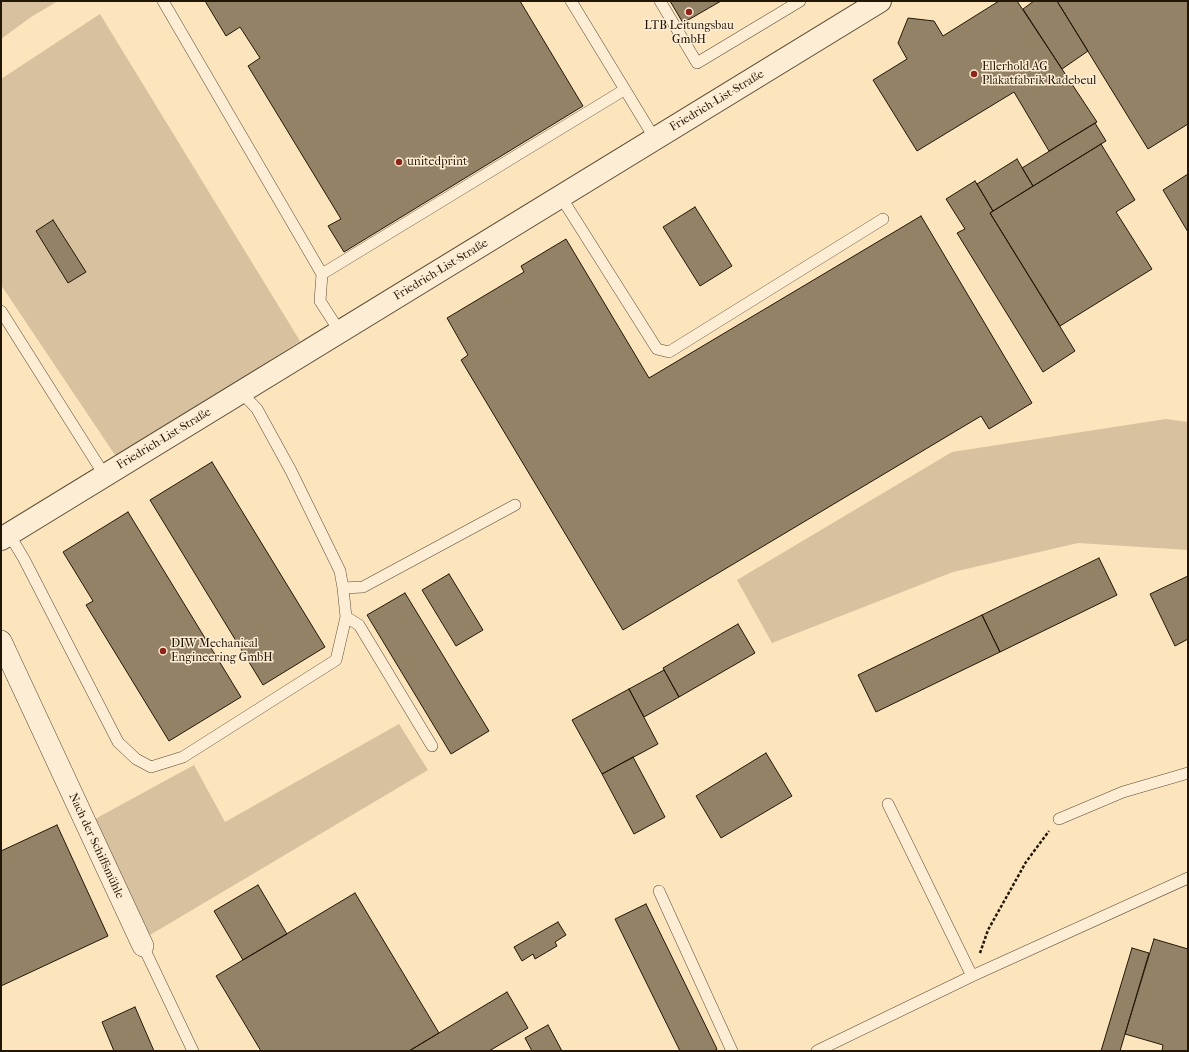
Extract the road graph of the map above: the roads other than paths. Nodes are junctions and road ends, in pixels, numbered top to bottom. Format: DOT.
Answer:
graph roads {
  1 [pos="163,1"];
  2 [pos="571,1"];
  3 [pos="660,1"];
  4 [pos="800,1"];
  5 [pos="880,1"];
  6 [pos="624,90"];
  7 [pos="655,139"];
  8 [pos="561,197"];
  9 [pos="883,219"];
  10 [pos="322,274"];
  11 [pos="1,311"];
  12 [pos="340,332"];
  13 [pos="241,392"];
  14 [pos="105,476"];
  15 [pos="515,505"];
  16 [pos="5,537"];
  17 [pos="343,588"];
  18 [pos="346,617"];
  19 [pos="1,641"];
  20 [pos="432,746"];
  21 [pos="1188,773"];
  22 [pos="888,804"];
  23 [pos="1059,818"];
  24 [pos="1188,878"];
  25 [pos="659,891"];
  26 [pos="143,946"];
  27 [pos="972,976"];
  28 [pos="193,1051"];
  29 [pos="732,1051"];
  30 [pos="817,1051"];
  1 -- 10 [label="lane"];
  2 -- 6 [label="lane"];
  3 -- 4 [label="lane"];
  5 -- 7 [label="street, Friedrich-List-Straße"];
  6 -- 7 [label="lane"];
  6 -- 10 [label="lane"];
  7 -- 8 [label="street, Friedrich-List-Straße"];
  8 -- 9 [label="lane"];
  8 -- 12 [label="street, Friedrich-List-Straße"];
  10 -- 12 [label="lane"];
  11 -- 14 [label="lane"];
  12 -- 13 [label="street, Friedrich-List-Straße"];
  13 -- 14 [label="street, Friedrich-List-Straße"];
  13 -- 17 [label="lane"];
  14 -- 16 [label="street, Friedrich-List-Straße"];
  15 -- 17 [label="lane"];
  16 -- 18 [label="lane"];
  17 -- 18 [label="lane"];
  18 -- 20 [label="lane"];
  19 -- 26 [label="street, Nach der Schiffsmühle"];
  21 -- 23 [label="lane"];
  22 -- 27 [label="lane"];
  24 -- 27 [label="lane"];
  25 -- 29 [label="lane"];
  26 -- 28 [label="lane, Nach der Schiffsmühle"];
  27 -- 30 [label="lane"];
}
